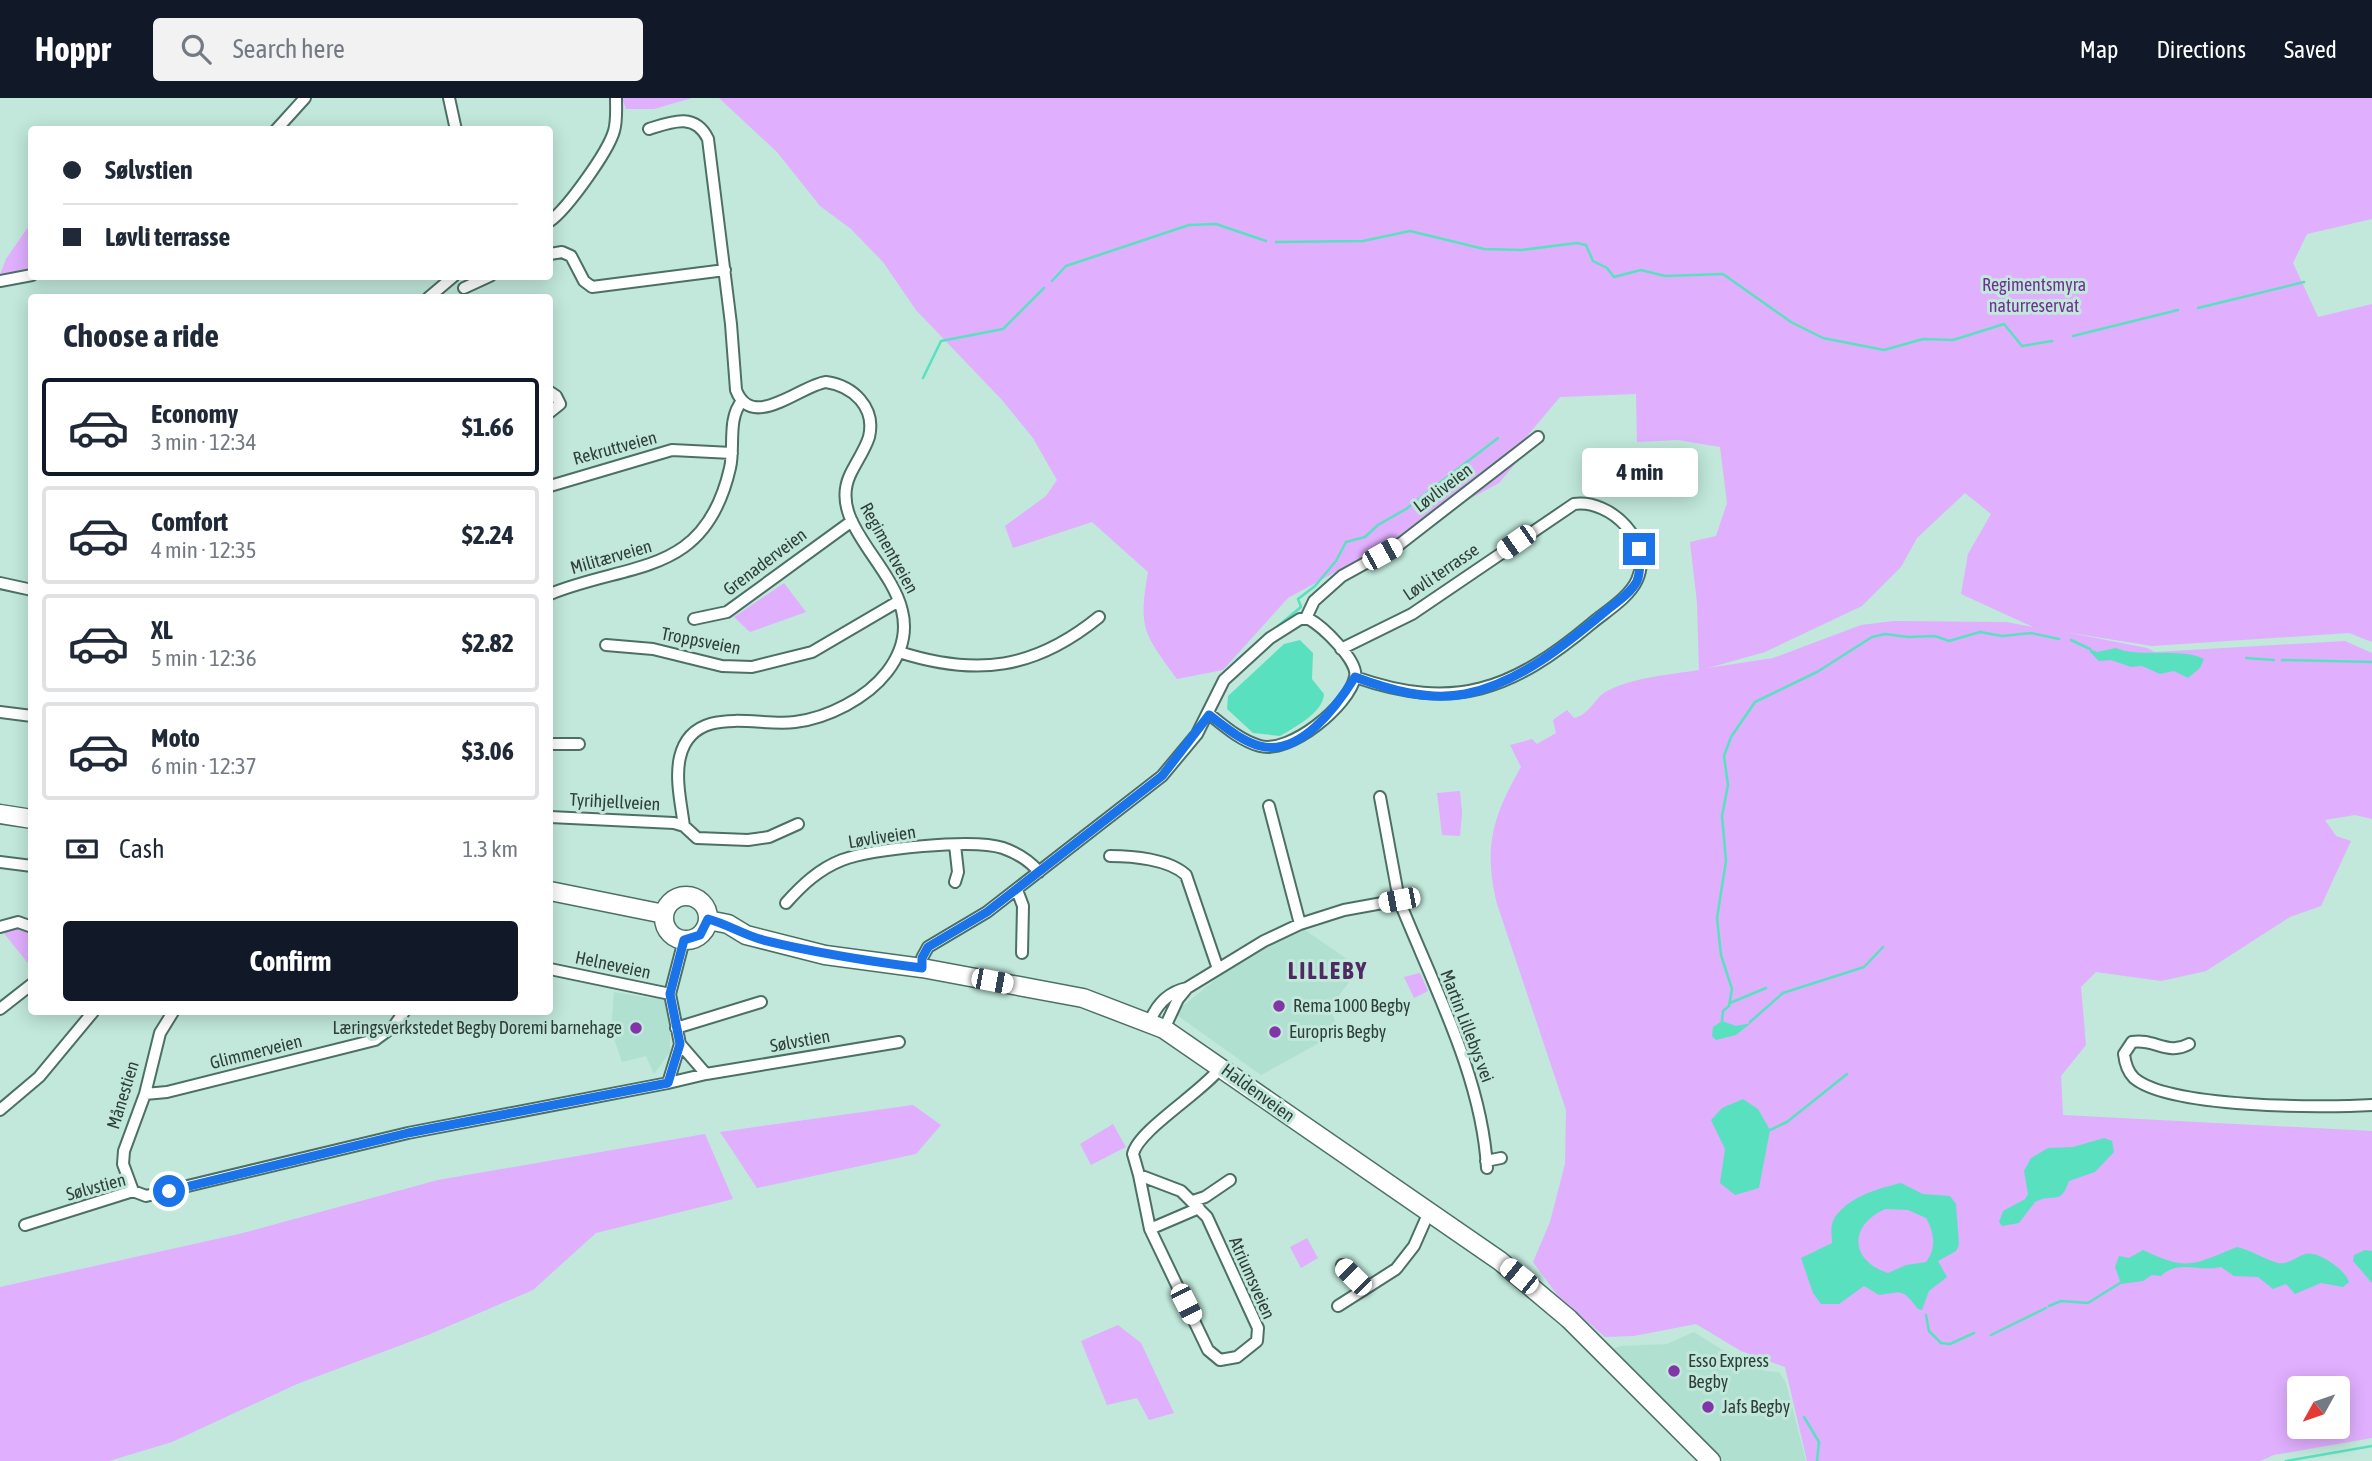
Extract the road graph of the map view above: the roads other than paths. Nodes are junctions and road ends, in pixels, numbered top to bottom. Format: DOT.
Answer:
graph roads {
  1 [pos="305,98"];
  2 [pos="449,98"];
  3 [pos="616,98"];
  4 [pos="280,126"];
  5 [pos="455,126"];
  6 [pos="649,129"];
  7 [pos="553,218"];
  8 [pos="553,254"];
  9 [pos="725,270"];
  10 [pos="28,276"];
  11 [pos="449,280"];
  12 [pos="481,280"];
  13 [pos="0,281"];
  14 [pos="464,288"];
  15 [pos="433,294"];
  16 [pos="553,394"];
  17 [pos="742,401"];
  18 [pos="553,410"];
  19 [pos="1538,437"];
  20 [pos="732,453"];
  21 [pos="553,484"];
  22 [pos="852,521"];
  23 [pos="0,583"];
  24 [pos="28,589"];
  25 [pos="553,593"];
  26 [pos="899,601"];
  27 [pos="1099,617"];
  28 [pos="1306,618"];
  29 [pos="694,619"];
  30 [pos="606,645"];
  31 [pos="1341,649"];
  32 [pos="899,652"];
  33 [pos="1355,677"];
  34 [pos="0,712"];
  35 [pos="1209,715"];
  36 [pos="28,716"];
  37 [pos="553,744"];
  38 [pos="579,744"];
  39 [pos="1380,797"];
  40 [pos="1269,806"];
  41 [pos="0,814"];
  42 [pos="553,817"];
  43 [pos="28,818"];
  44 [pos="797,824"];
  45 [pos="684,825"];
  46 [pos="956,845"];
  47 [pos="1110,856"];
  48 [pos="0,862"];
  49 [pos="28,866"];
  50 [pos="1039,872"];
  51 [pos="955,882"];
  52 [pos="1017,890"];
  53 [pos="553,892"];
  54 [pos="1399,900"];
  55 [pos="786,903"];
  56 [pos="664,914"];
  57 [pos="708,919"];
  58 [pos="1300,924"];
  59 [pos="28,926"];
  60 [pos="0,927"];
  61 [pos="684,940"];
  62 [pos="1022,953"];
  63 [pos="922,968"];
  64 [pos="1218,969"];
  65 [pos="553,970"];
  66 [pos="28,987"];
  67 [pos="1187,988"];
  68 [pos="670,994"];
  69 [pos="761,1002"];
  70 [pos="0,1009"];
  71 [pos="91,1015"];
  72 [pos="171,1015"];
  73 [pos="403,1015"];
  74 [pos="1157,1025"];
  75 [pos="676,1028"];
  76 [pos="899,1042"];
  77 [pos="680,1044"];
  78 [pos="2189,1044"];
  79 [pos="1222,1066"];
  80 [pos="706,1074"];
  81 [pos="668,1083"];
  82 [pos="145,1094"];
  83 [pos="2372,1105"];
  84 [pos="0,1110"];
  85 [pos="1501,1158"];
  86 [pos="1139,1175"];
  87 [pos="1230,1180"];
  88 [pos="133,1191"];
  89 [pos="1196,1204"];
  90 [pos="1429,1212"];
  91 [pos="25,1226"];
  92 [pos="1150,1229"];
  93 [pos="1342,1265"];
  94 [pos="1365,1289"];
  95 [pos="1338,1306"];
  96 [pos="1711,1461"];
  1 -- 4 [label="street"];
  2 -- 5 [label="street"];
  3 -- 7 [label="street"];
  6 -- 9 [label="street"];
  8 -- 9 [label="street"];
  9 -- 17 [label="street"];
  10 -- 13 [label="street"];
  11 -- 15 [label="street"];
  12 -- 14 [label="street"];
  16 -- 18 [label="street"];
  17 -- 20 [label="street, Militærveien"];
  17 -- 22 [label="street, Regimentveien"];
  19 -- 28 [label="street, Løvliveien"];
  20 -- 21 [label="street, Rekruttveien"];
  20 -- 25 [label="street, Militærveien"];
  22 -- 26 [label="street, Regimentveien"];
  22 -- 29 [label="street, Grenaderveien"];
  23 -- 24 [label="street"];
  26 -- 30 [label="street, Troppsveien"];
  26 -- 32 [label="street, Regimentveien"];
  27 -- 32 [label="street"];
  28 -- 31 [label="street"];
  28 -- 35 [label="street"];
  31 -- 33 [label="street"];
  31 -- 33 [label="street, Løvli terrasse"];
  32 -- 45 [label="street"];
  33 -- 35 [label="street"];
  34 -- 36 [label="street"];
  35 -- 50 [label="street"];
  37 -- 38 [label="street"];
  39 -- 54 [label="street, Martin Lillebys vei"];
  40 -- 58 [label="street"];
  41 -- 43 [label="main road"];
  42 -- 45 [label="street, Tyrihjellveien"];
  44 -- 45 [label="street, Tyrihjellveien"];
  46 -- 50 [label="street, Løvliveien"];
  46 -- 51 [label="street"];
  46 -- 55 [label="street, Løvliveien"];
  47 -- 64 [label="street"];
  48 -- 49 [label="street"];
  50 -- 52 [label="street"];
  52 -- 62 [label="street"];
  52 -- 63 [label="street"];
  53 -- 56 [label="main road"];
  54 -- 58 [label="street"];
  54 -- 85 [label="street, Martin Lillebys vei"];
  56 -- 57 [label="main road"];
  56 -- 61 [label="main road"];
  57 -- 61 [label="main road"];
  57 -- 63 [label="main road, Haldenveien"];
  58 -- 64 [label="street"];
  59 -- 60 [label="street"];
  61 -- 68 [label="street"];
  63 -- 74 [label="main road, Haldenveien"];
  64 -- 67 [label="street"];
  65 -- 68 [label="street, Helneveien"];
  66 -- 70 [label="street"];
  67 -- 74 [label="street"];
  67 -- 74 [label="street"];
  68 -- 75 [label="street"];
  69 -- 75 [label="street"];
  71 -- 84 [label="street"];
  72 -- 82 [label="street, Månestien"];
  73 -- 82 [label="street, Glimmerveien"];
  74 -- 79 [label="main road, Haldenveien"];
  75 -- 77 [label="street"];
  76 -- 80 [label="street, Sølvstien"];
  77 -- 80 [label="street"];
  77 -- 81 [label="street"];
  78 -- 83 [label="street"];
  79 -- 86 [label="street, Atriumsveien"];
  79 -- 90 [label="main road, Haldenveien"];
  80 -- 81 [label="street, Sølvstien"];
  81 -- 88 [label="street, Sølvstien"];
  82 -- 88 [label="street, Månestien"];
  86 -- 89 [label="street"];
  86 -- 92 [label="street, Atriumsveien"];
  87 -- 89 [label="street"];
  88 -- 91 [label="street, Sølvstien"];
  89 -- 92 [label="street"];
  89 -- 92 [label="street, Atriumsveien"];
  90 -- 94 [label="street"];
  90 -- 96 [label="main road, Haldenveien"];
  93 -- 94 [label="street"];
  94 -- 95 [label="street"];
}
